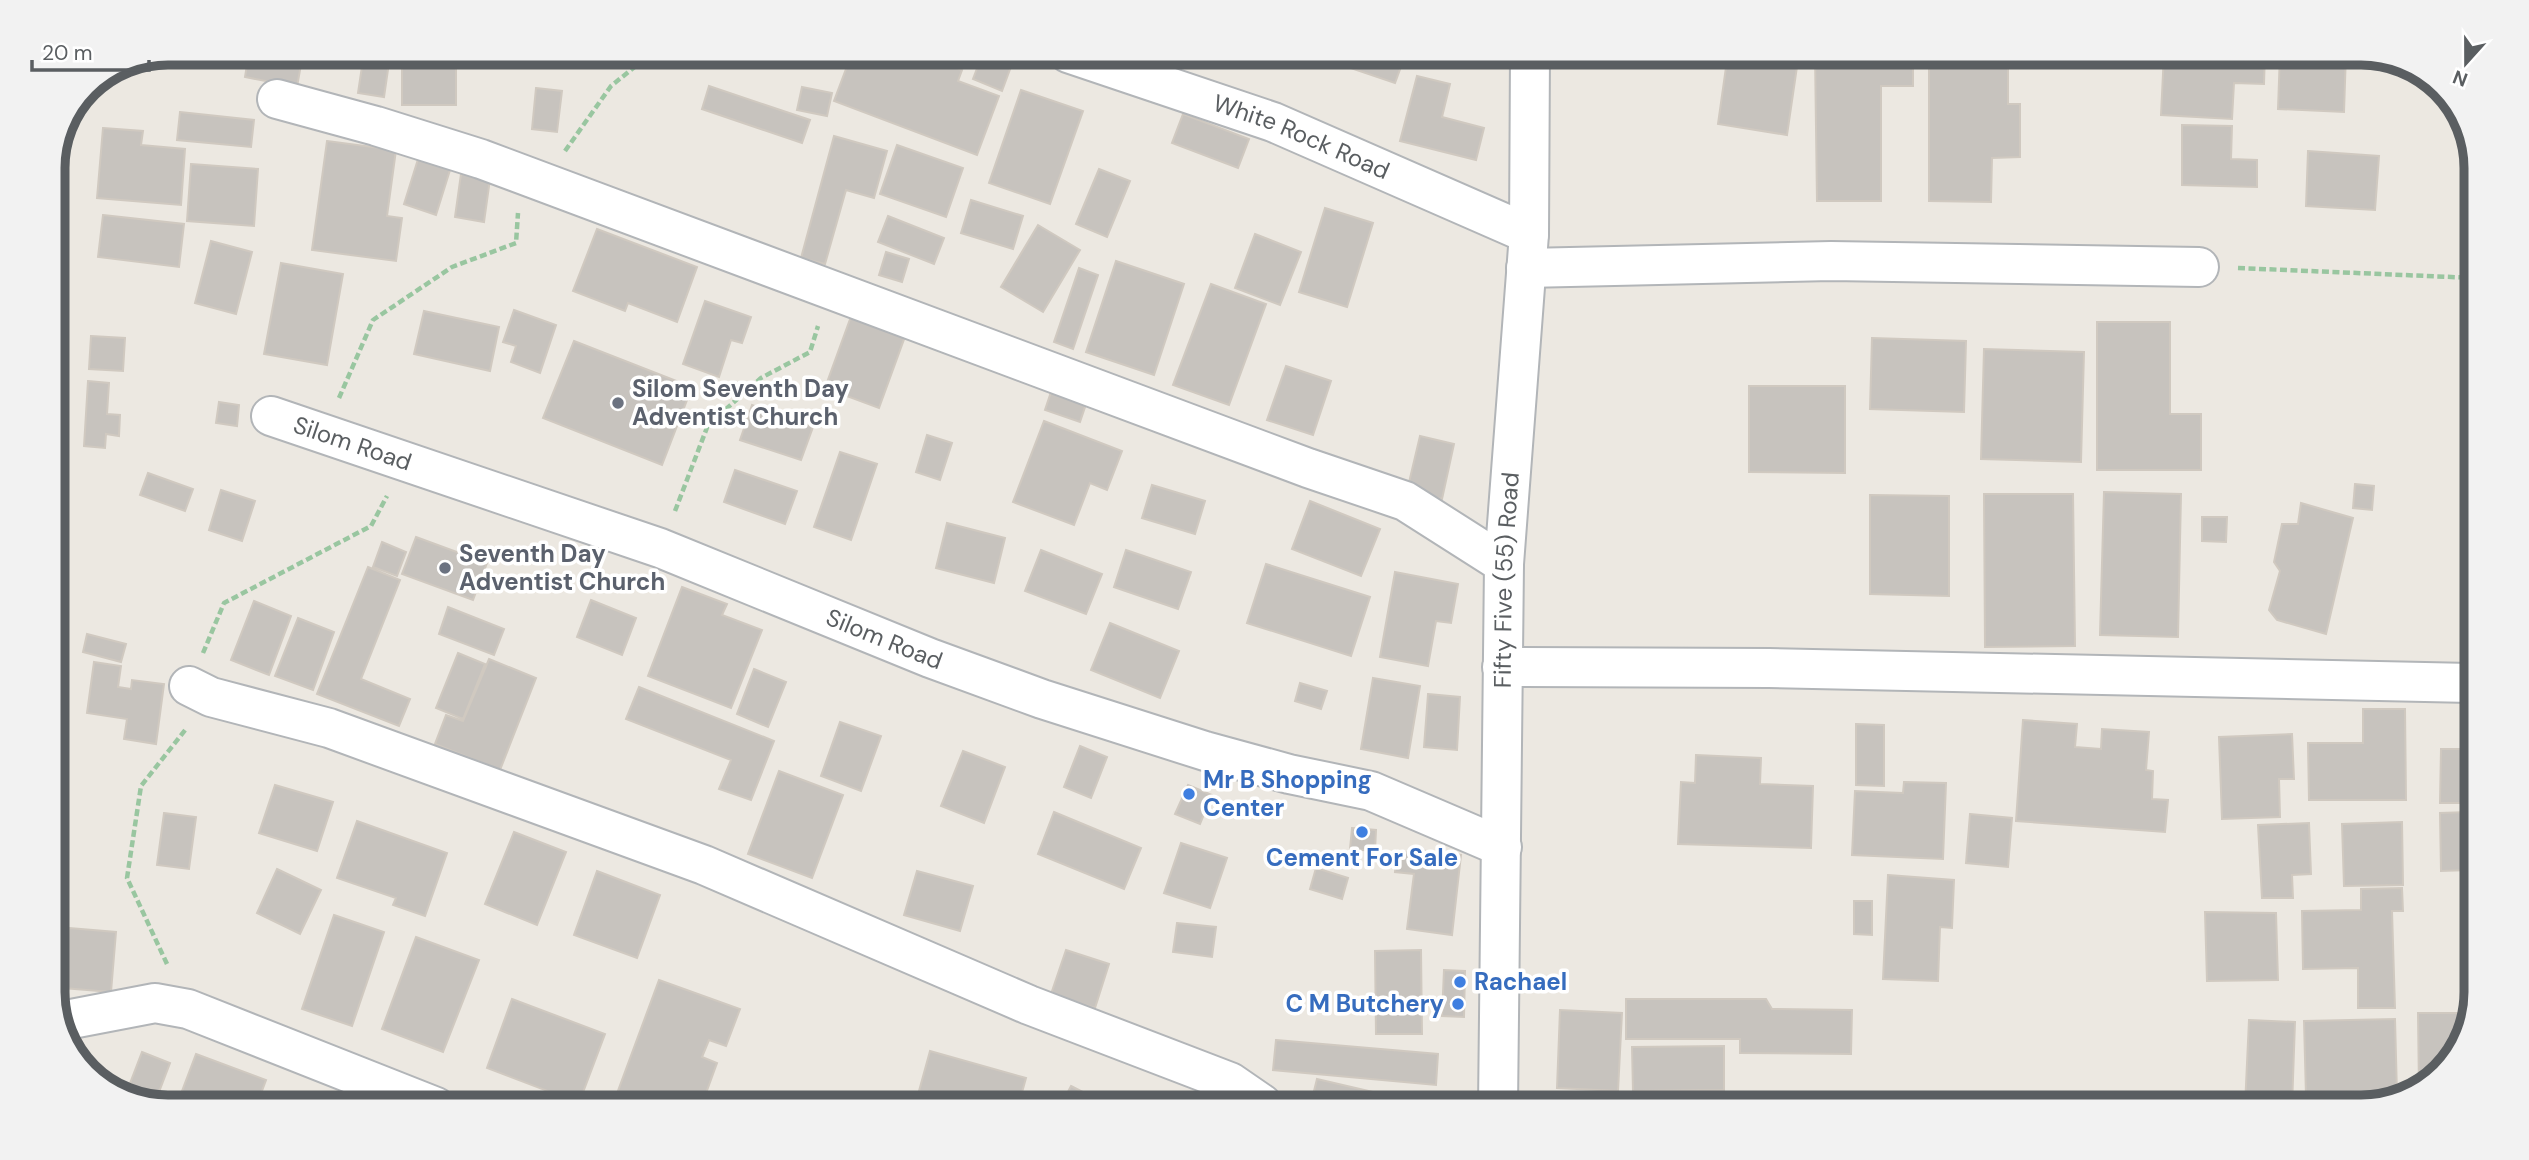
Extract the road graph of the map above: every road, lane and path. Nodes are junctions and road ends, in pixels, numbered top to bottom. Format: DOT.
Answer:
graph roads {
  1 [pos="636,65"];
  2 [pos="1106,65"];
  3 [pos="1530,65"];
  4 [pos="277,99"];
  5 [pos="533,178"];
  6 [pos="1527,251"];
  7 [pos="2199,267"];
  8 [pos="2464,277"];
  9 [pos="829,288"];
  10 [pos="271,416"];
  11 [pos="323,434"];
  12 [pos="406,461"];
  13 [pos="660,548"];
  14 [pos="1504,564"];
  15 [pos="1503,667"];
  16 [pos="2464,683"];
  17 [pos="200,691"];
  18 [pos="1502,847"];
  19 [pos="188,1009"];
  20 [pos="69,1019"];
  21 [pos="403,1095"];
  22 [pos="1249,1095"];
  23 [pos="1498,1095"];
  1 -- 5 [label="path"];
  2 -- 6 [label="street, White Rock Road"];
  3 -- 6 [label="street, Fifty Five (55) Road"];
  4 -- 5 [label="street"];
  5 -- 9 [label="street"];
  5 -- 11 [label="path"];
  6 -- 7 [label="street"];
  6 -- 14 [label="street, Fifty Five (55) Road"];
  7 -- 8 [label="path"];
  9 -- 13 [label="path"];
  9 -- 14 [label="street"];
  10 -- 11 [label="street, Silom Road"];
  11 -- 12 [label="street, Silom Road"];
  12 -- 13 [label="street, Silom Road"];
  12 -- 17 [label="path"];
  13 -- 18 [label="street, Silom Road"];
  14 -- 15 [label="street, Fifty Five (55) Road"];
  15 -- 16 [label="street"];
  15 -- 18 [label="street, Fifty Five (55) Road"];
  17 -- 19 [label="path"];
  17 -- 22 [label="street"];
  18 -- 23 [label="street, Fifty Five (55) Road"];
  19 -- 20 [label="street"];
  19 -- 21 [label="street"];
}
